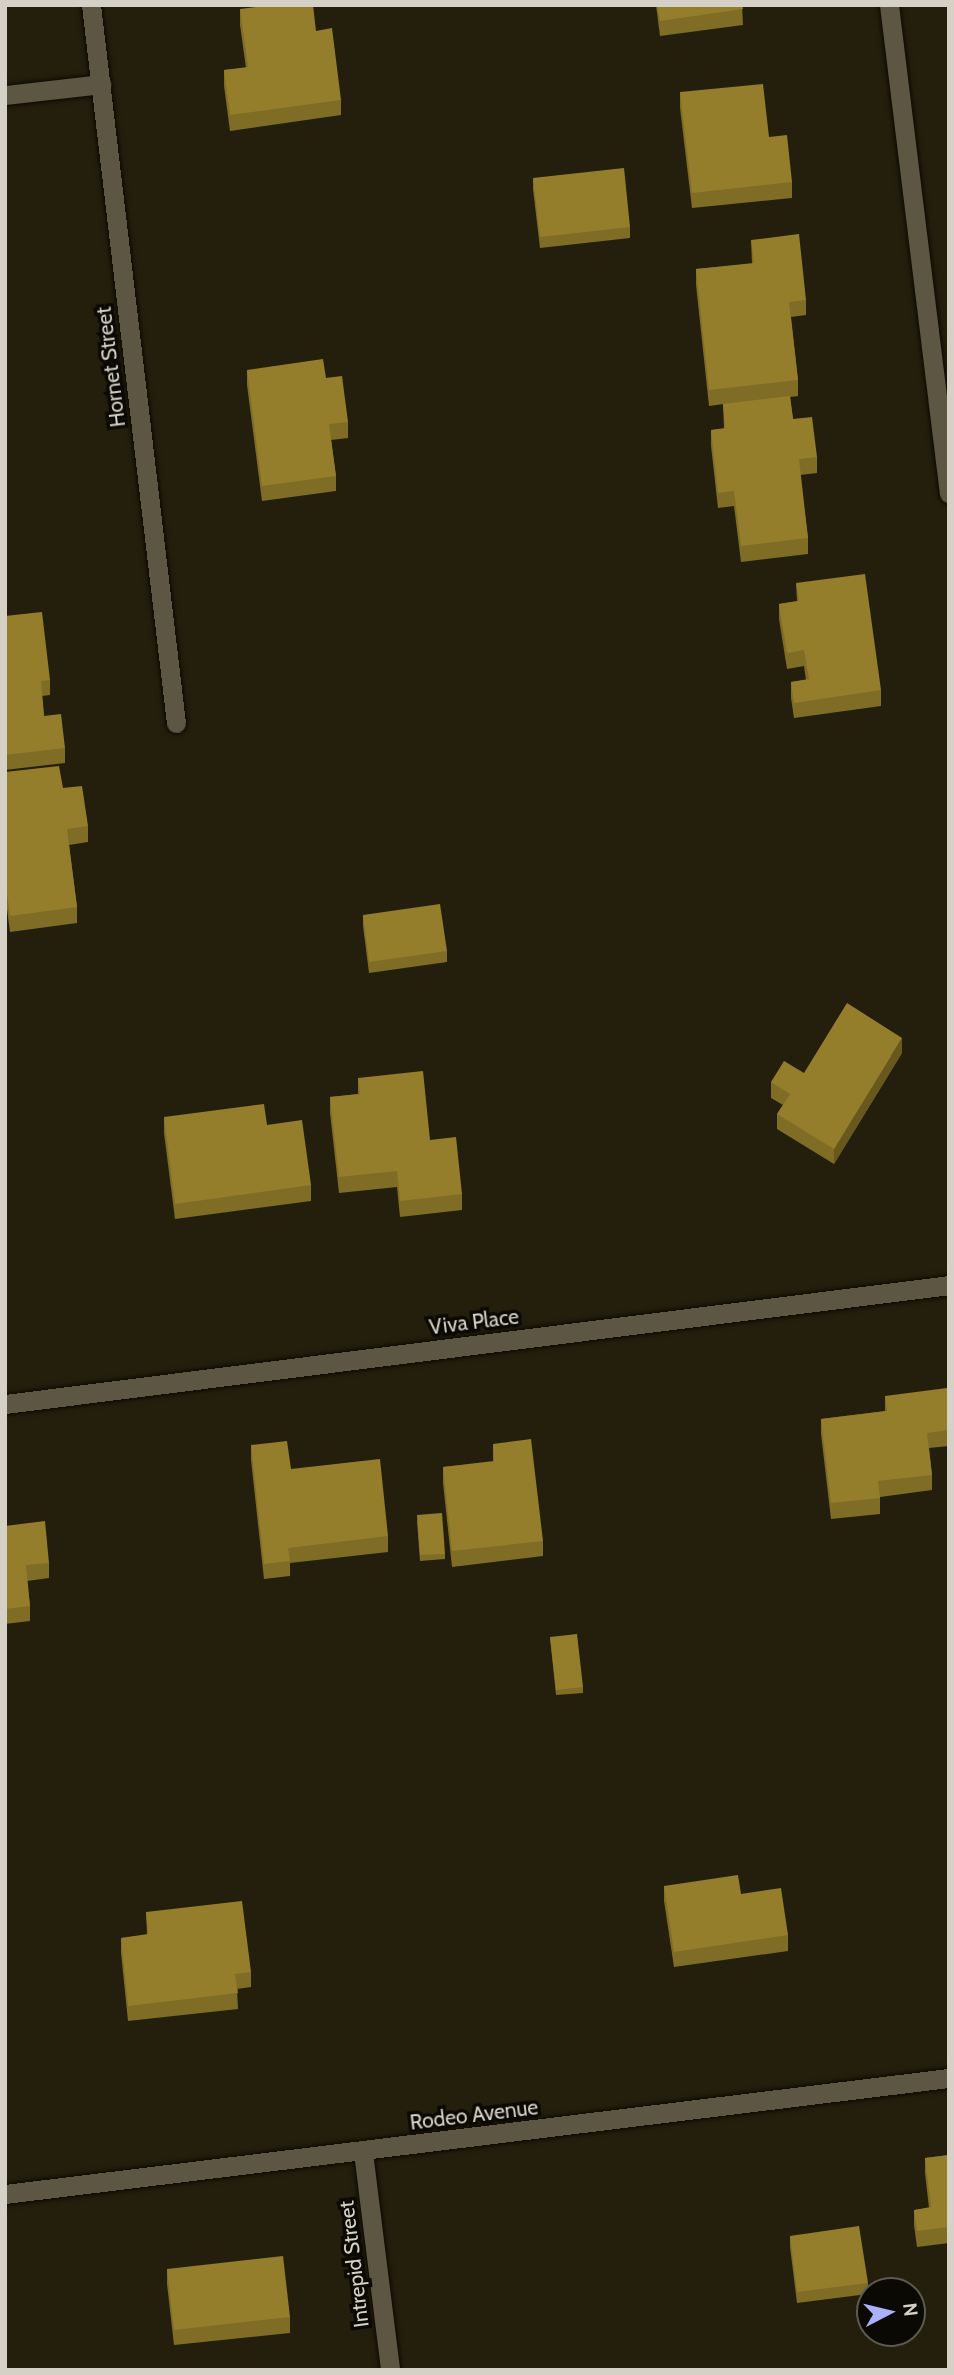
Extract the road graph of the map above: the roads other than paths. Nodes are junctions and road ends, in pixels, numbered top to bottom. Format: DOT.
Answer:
graph roads {
  1 [pos="91,5"];
  2 [pos="889,5"];
  3 [pos="100,84"];
  4 [pos="5,95"];
  5 [pos="949,493"];
  6 [pos="176,723"];
  7 [pos="949,1285"];
  8 [pos="5,1404"];
  9 [pos="949,2078"];
  10 [pos="363,2152"];
  11 [pos="5,2194"];
  12 [pos="390,2370"];
  1 -- 3 [label="street, Hornet Street"];
  2 -- 5 [label="street"];
  3 -- 4 [label="street"];
  3 -- 6 [label="street, Hornet Street"];
  7 -- 8 [label="street, Viva Place"];
  9 -- 10 [label="street, Rodeo Avenue"];
  10 -- 11 [label="street, Rodeo Avenue"];
  10 -- 12 [label="street, Intrepid Street"];
}
